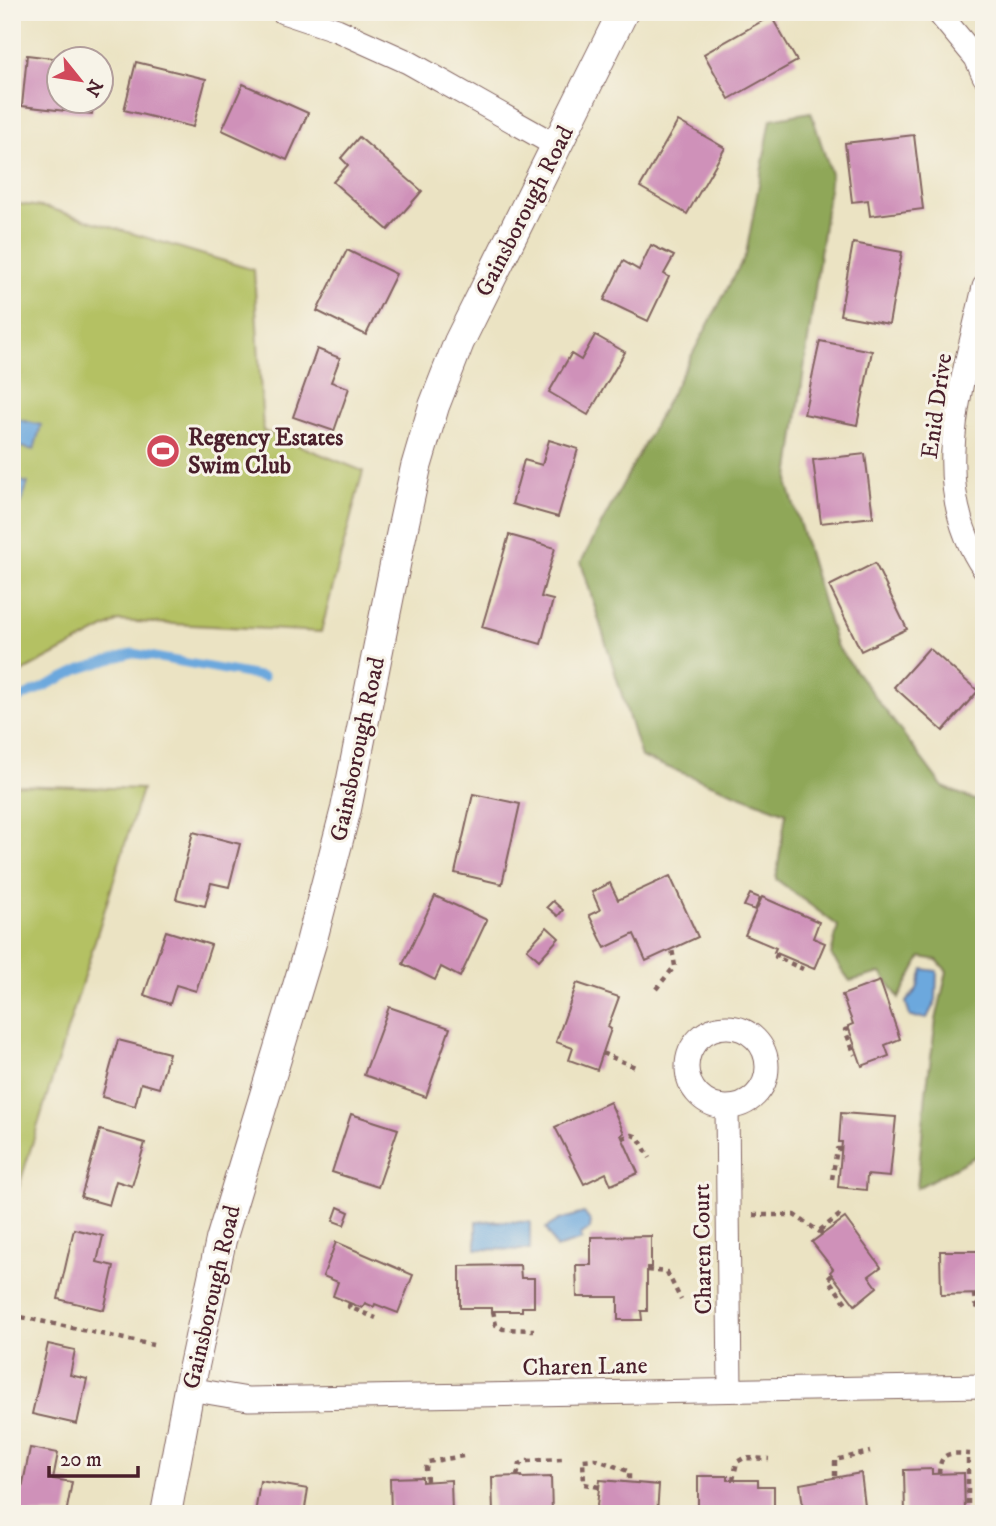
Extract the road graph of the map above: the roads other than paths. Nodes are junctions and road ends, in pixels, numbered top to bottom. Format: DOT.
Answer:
graph roads {
  1 [pos="283,12"];
  2 [pos="623,12"];
  3 [pos="938,12"];
  4 [pos="984,76"];
  5 [pos="557,146"];
  6 [pos="984,287"];
  7 [pos="984,569"];
  8 [pos="727,1108"];
  9 [pos="984,1386"];
  10 [pos="189,1389"];
  11 [pos="730,1389"];
  12 [pos="166,1514"];
  1 -- 5 [label="street"];
  2 -- 5 [label="street, Gainsborough Road"];
  3 -- 4 [label="street"];
  5 -- 10 [label="street, Gainsborough Road"];
  6 -- 7 [label="street, Enid Drive"];
  8 -- 11 [label="street, Charen Court"];
  9 -- 11 [label="street, Charen Lane"];
  10 -- 11 [label="street, Charen Lane"];
  10 -- 12 [label="street, Gainsborough Road"];
}
